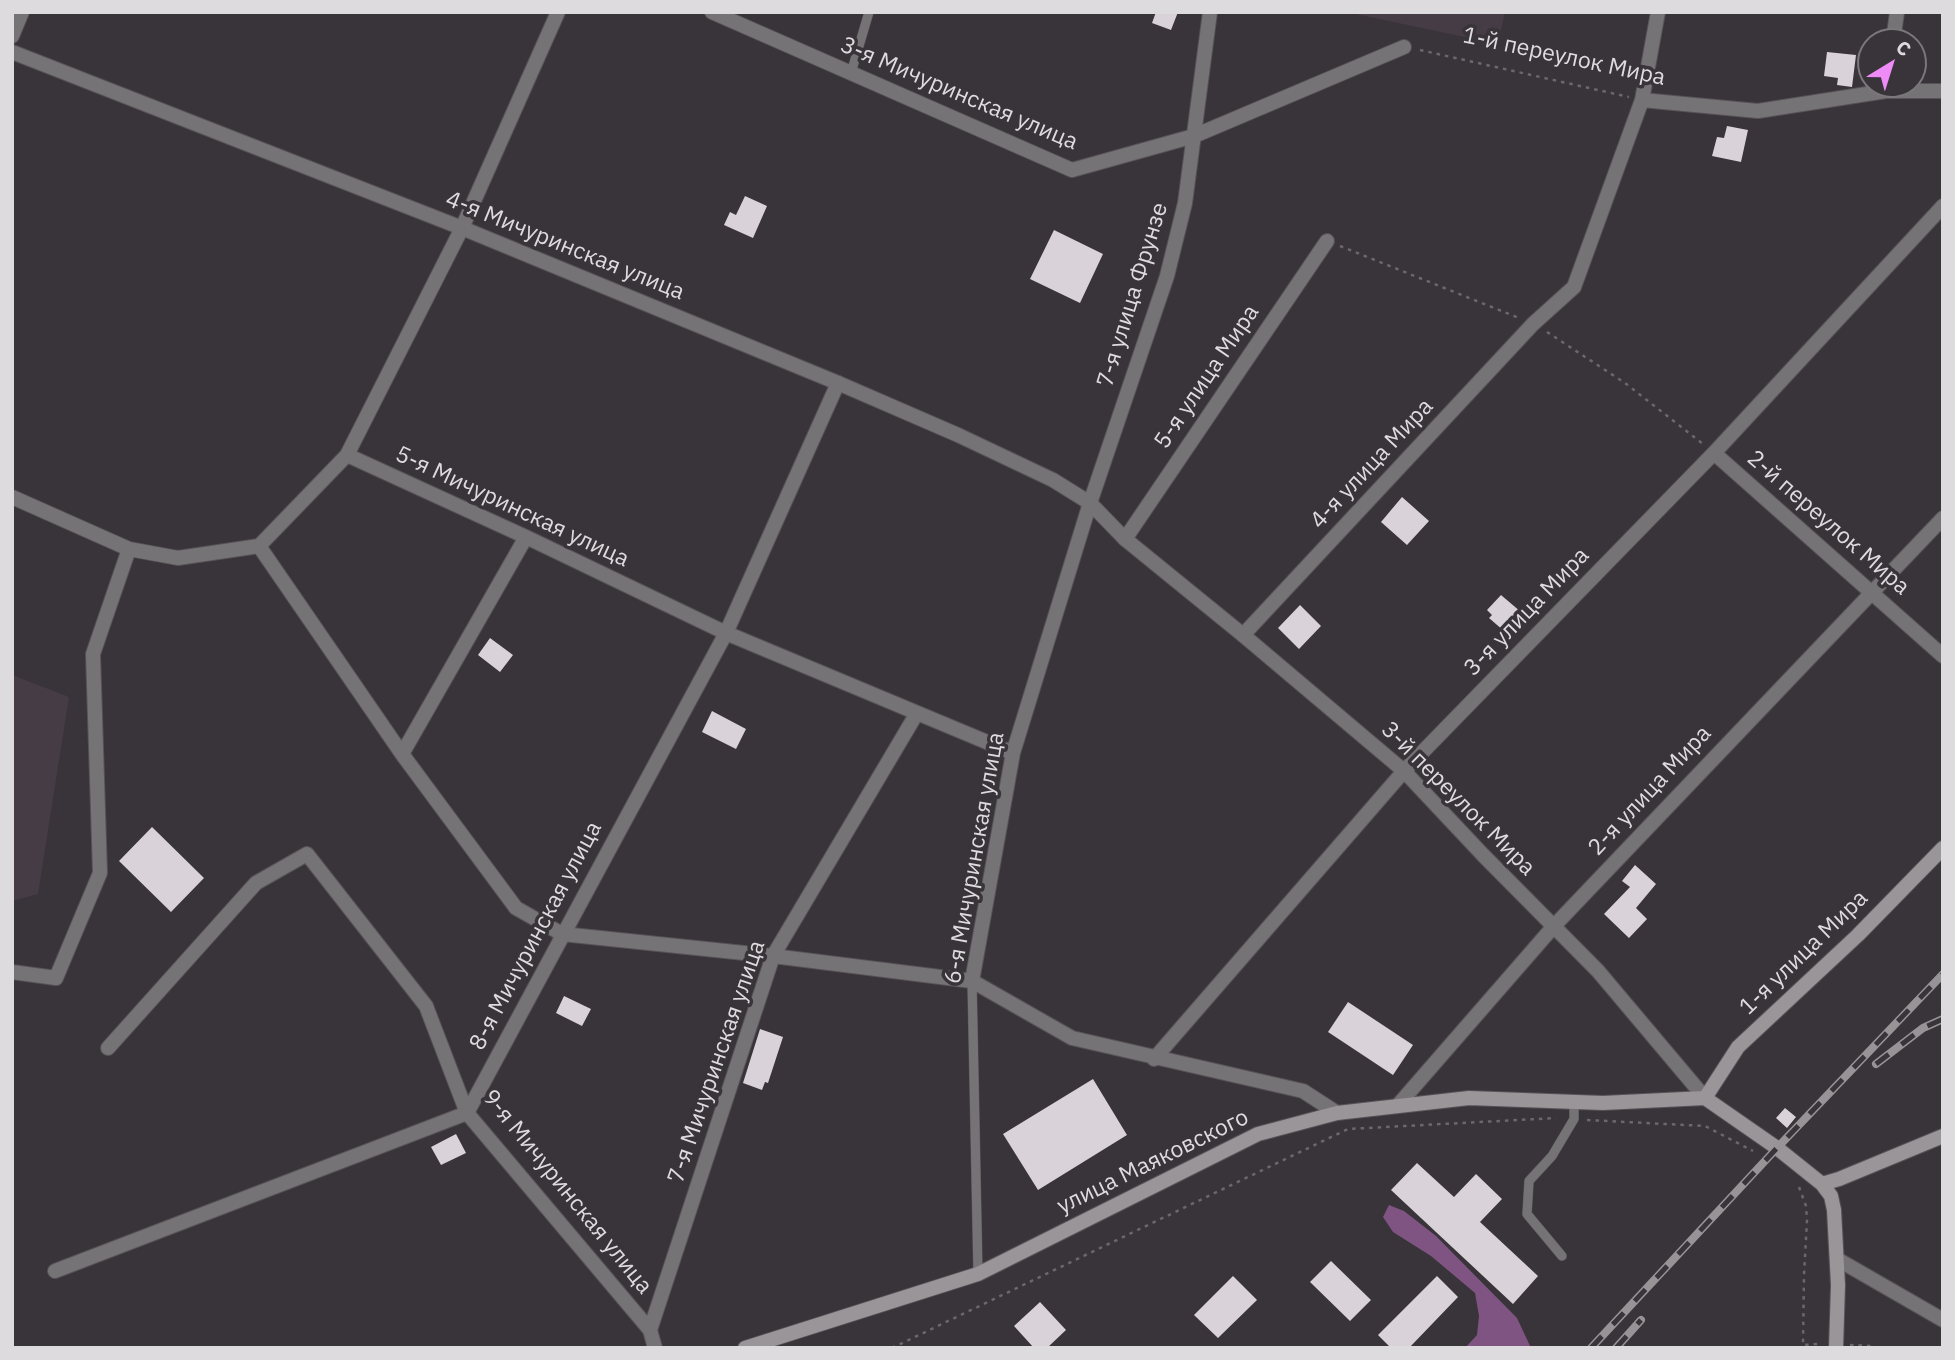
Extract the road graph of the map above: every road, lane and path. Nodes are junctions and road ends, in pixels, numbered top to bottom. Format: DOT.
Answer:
graph roads {
  1 [pos="22,12"];
  2 [pos="558,12"];
  3 [pos="712,12"];
  4 [pos="869,12"];
  5 [pos="1210,12"];
  6 [pos="1658,12"];
  7 [pos="12,36"];
  8 [pos="1404,47"];
  9 [pos="12,52"];
  10 [pos="851,73"];
  11 [pos="1857,93"];
  12 [pos="1642,100"];
  13 [pos="1194,135"];
  14 [pos="1943,206"];
  15 [pos="462,228"];
  16 [pos="1327,241"];
  17 [pos="838,383"];
  18 [pos="1714,453"];
  19 [pos="347,455"];
  20 [pos="12,497"];
  21 [pos="1090,503"];
  22 [pos="1943,518"];
  23 [pos="526,537"];
  24 [pos="1125,540"];
  25 [pos="259,546"];
  26 [pos="128,548"];
  27 [pos="1871,591"];
  28 [pos="726,634"];
  29 [pos="1243,635"];
  30 [pos="1943,656"];
  31 [pos="917,713"];
  32 [pos="1013,753"];
  33 [pos="402,754"];
  34 [pos="1404,771"];
  35 [pos="1943,848"];
  36 [pos="1554,926"];
  37 [pos="562,934"];
  38 [pos="773,956"];
  39 [pos="12,972"];
  40 [pos="972,981"];
  41 [pos="108,1048"];
  42 [pos="1154,1059"];
  43 [pos="1705,1098"];
  44 [pos="1574,1102"];
  45 [pos="1399,1104"];
  46 [pos="467,1113"];
  47 [pos="1337,1113"];
  48 [pos="1574,1119"];
  49 [pos="1943,1136"];
  50 [pos="1754,1152"];
  51 [pos="1794,1182"];
  52 [pos="1822,1184"];
  53 [pos="1562,1256"];
  54 [pos="1837,1259"];
  55 [pos="55,1271"];
  56 [pos="978,1274"];
  57 [pos="1943,1320"];
  58 [pos="650,1330"];
  59 [pos="768,1344"];
  60 [pos="1835,1346"];
  61 [pos="655,1348"];
  62 [pos="745,1348"];
  63 [pos="892,1348"];
  64 [pos="1872,1348"];
  1 -- 7 [label="street"];
  2 -- 15 [label="street"];
  3 -- 10 [label="street, 3-я Мичуринская улица"];
  4 -- 10 [label="lane"];
  5 -- 13 [label="street, 7-я улица Фрунзе"];
  6 -- 12 [label="street, 4-я улица Мира"];
  8 -- 12 [label="path, 1-й переулок Мира"];
  8 -- 13 [label="street"];
  9 -- 15 [label="street, 4-я Мичуринская улица"];
  10 -- 13 [label="street, 3-я Мичуринская улица"];
  11 -- 12 [label="street, 1-й переулок Мира"];
  12 -- 29 [label="street, 4-я улица Мира"];
  13 -- 21 [label="street, 7-я улица Фрунзе"];
  14 -- 18 [label="street, 3-я улица Мира"];
  15 -- 17 [label="street, 4-я Мичуринская улица"];
  15 -- 19 [label="street"];
  16 -- 24 [label="street, 5-я улица Мира"];
  17 -- 21 [label="street, 4-я Мичуринская улица"];
  17 -- 28 [label="street, 8-я Мичуринская улица"];
  18 -- 27 [label="street, 2-й переулок Мира"];
  18 -- 34 [label="street, 3-я улица Мира"];
  19 -- 23 [label="street, 5-я Мичуринская улица"];
  19 -- 25 [label="street"];
  20 -- 26 [label="street"];
  21 -- 24 [label="street, 3-й переулок Мира"];
  21 -- 32 [label="street, 6-я Мичуринская улица"];
  22 -- 27 [label="street, 2-я улица Мира"];
  23 -- 28 [label="street, 5-я Мичуринская улица"];
  23 -- 33 [label="street"];
  24 -- 29 [label="street, 3-й переулок Мира"];
  25 -- 26 [label="street"];
  25 -- 33 [label="street"];
  26 -- 39 [label="street"];
  27 -- 30 [label="street, 2-й переулок Мира"];
  27 -- 36 [label="street, 2-я улица Мира"];
  28 -- 31 [label="street, 5-я Мичуринская улица"];
  28 -- 37 [label="street, 8-я Мичуринская улица"];
  29 -- 34 [label="street, 3-й переулок Мира"];
  31 -- 32 [label="street, 5-я Мичуринская улица"];
  31 -- 38 [label="street, 7-я Мичуринская улица"];
  32 -- 40 [label="street, 6-я Мичуринская улица"];
  33 -- 37 [label="street"];
  34 -- 36 [label="street, 3-й переулок Мира"];
  34 -- 42 [label="street, 3-я улица Мира"];
  35 -- 43 [label="main road, 1-я улица Мира"];
  36 -- 43 [label="street, 3-й переулок Мира"];
  36 -- 45 [label="street, 2-я улица Мира"];
  37 -- 38 [label="street"];
  37 -- 46 [label="street, 8-я Мичуринская улица"];
  38 -- 40 [label="street"];
  38 -- 58 [label="street, 7-я Мичуринская улица"];
  40 -- 42 [label="street"];
  40 -- 56 [label="lane, 6-я Мичуринская улица"];
  41 -- 46 [label="street, 9-я Мичуринская улица"];
  42 -- 47 [label="street"];
  43 -- 44 [label="main road, улица Маяковского"];
  43 -- 52 [label="main road"];
  44 -- 45 [label="main road, улица Маяковского"];
  44 -- 48 [label="lane"];
  45 -- 47 [label="main road, улица Маяковского"];
  46 -- 55 [label="street"];
  46 -- 58 [label="street, 9-я Мичуринская улица"];
  47 -- 56 [label="main road, улица Маяковского"];
  48 -- 50 [label="path"];
  48 -- 53 [label="lane"];
  48 -- 63 [label="path"];
  49 -- 52 [label="main road"];
  51 -- 60 [label="path"];
  52 -- 54 [label="main road"];
  54 -- 57 [label="street"];
  54 -- 60 [label="main road"];
  56 -- 59 [label="main road, улица Маяковского"];
  58 -- 61 [label="street, 9-я Мичуринская улица"];
  59 -- 62 [label="main road, улица Маяковского"];
  60 -- 64 [label="path"];
}
